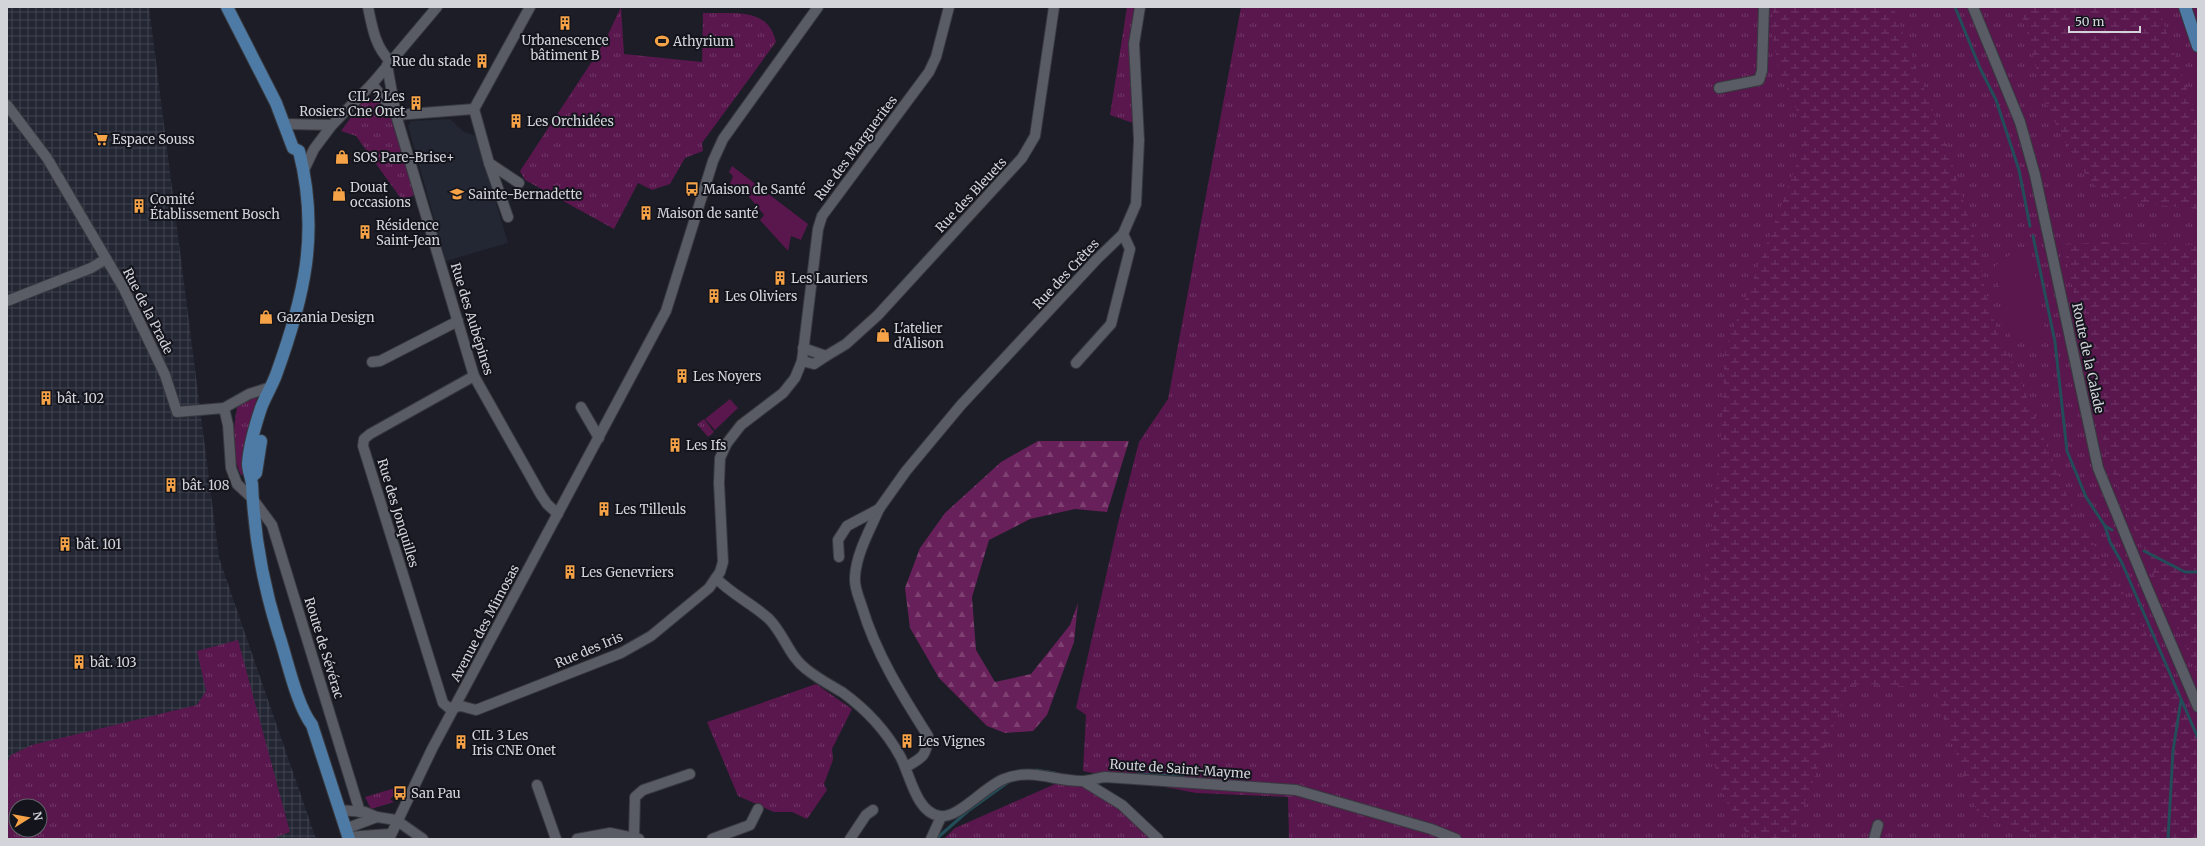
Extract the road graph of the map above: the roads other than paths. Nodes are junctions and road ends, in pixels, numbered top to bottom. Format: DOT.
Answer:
graph roads {
  1 [pos="227,7"];
  2 [pos="368,7"];
  3 [pos="437,7"];
  4 [pos="530,7"];
  5 [pos="818,7"];
  6 [pos="949,7"];
  7 [pos="1054,7"];
  8 [pos="1140,7"];
  9 [pos="1764,7"];
  10 [pos="1973,7"];
  11 [pos="2185,7"];
  12 [pos="2198,46"];
  13 [pos="388,63"];
  14 [pos="372,84"];
  15 [pos="1719,88"];
  16 [pos="7,105"];
  17 [pos="474,109"];
  18 [pos="396,115"];
  19 [pos="285,124"];
  20 [pos="332,125"];
  21 [pos="293,146"];
  22 [pos="314,149"];
  23 [pos="489,163"];
  24 [pos="303,172"];
  25 [pos="519,184"];
  26 [pos="508,217"];
  27 [pos="1123,234"];
  28 [pos="106,259"];
  29 [pos="7,301"];
  30 [pos="458,321"];
  31 [pos="803,348"];
  32 [pos="826,356"];
  33 [pos="802,361"];
  34 [pos="372,362"];
  35 [pos="1076,363"];
  36 [pos="474,376"];
  37 [pos="271,387"];
  38 [pos="582,407"];
  39 [pos="224,408"];
  40 [pos="599,438"];
  41 [pos="252,498"];
  42 [pos="879,509"];
  43 [pos="558,514"];
  44 [pos="839,557"];
  45 [pos="716,578"];
  46 [pos="455,707"];
  47 [pos="2198,707"];
  48 [pos="906,767"];
  49 [pos="690,774"];
  50 [pos="1082,781"];
  51 [pos="537,786"];
  52 [pos="758,809"];
  53 [pos="339,810"];
  54 [pos="873,810"];
  55 [pos="360,812"];
  56 [pos="377,817"];
  57 [pos="942,817"];
  58 [pos="396,820"];
  59 [pos="1878,825"];
  60 [pos="348,835"];
  61 [pos="392,837"];
  62 [pos="637,838"];
  63 [pos="423,839"];
  64 [pos="556,839"];
  65 [pos="577,839"];
  66 [pos="712,839"];
  67 [pos="850,839"];
  68 [pos="931,839"];
  69 [pos="1158,839"];
  70 [pos="1456,839"];
  71 [pos="1874,839"];
  1 -- 19 [label="main road"];
  2 -- 13 [label="street"];
  3 -- 13 [label="street"];
  4 -- 17 [label="street"];
  5 -- 40 [label="street, Avenue des Mimosas"];
  6 -- 31 [label="street, Rue des Marguerites"];
  7 -- 32 [label="street, Rue des Bleuets"];
  8 -- 27 [label="street, Rue des Crêtes"];
  9 -- 15 [label="street"];
  10 -- 47 [label="street, Route de la Calade"];
  11 -- 12 [label="main road"];
  13 -- 14 [label="street"];
  13 -- 18 [label="street, Rue des Aubépines"];
  14 -- 18 [label="street, Rue des Aubépines"];
  14 -- 20 [label="street"];
  16 -- 28 [label="street, Rue de la Prade"];
  17 -- 18 [label="street"];
  17 -- 23 [label="street"];
  18 -- 30 [label="street, Rue des Aubépines"];
  19 -- 20 [label="street"];
  19 -- 21 [label="main road"];
  20 -- 22 [label="street"];
  21 -- 22 [label="street"];
  21 -- 24 [label="main road"];
  22 -- 24 [label="street"];
  23 -- 25 [label="street"];
  23 -- 26 [label="street"];
  24 -- 37 [label="main road"];
  27 -- 35 [label="street"];
  27 -- 42 [label="street, Rue des Crêtes"];
  28 -- 29 [label="street"];
  28 -- 39 [label="street, Rue de la Prade"];
  30 -- 34 [label="street"];
  30 -- 36 [label="street, Rue des Aubépines"];
  31 -- 32 [label="street"];
  31 -- 33 [label="street, Rue des Marguerites"];
  32 -- 33 [label="street, Rue des Bleuets"];
  33 -- 45 [label="street"];
  36 -- 43 [label="street, Rue des Aubépines"];
  36 -- 46 [label="street, Rue des Jonquilles"];
  37 -- 39 [label="street"];
  37 -- 41 [label="main road"];
  38 -- 40 [label="street"];
  39 -- 41 [label="street"];
  40 -- 43 [label="street, Avenue des Mimosas"];
  41 -- 53 [label="main road"];
  41 -- 55 [label="street, Route de Sévérac"];
  42 -- 44 [label="street, Rue des Crêtes"];
  42 -- 48 [label="street, Rue des Crêtes"];
  43 -- 46 [label="street, Avenue des Mimosas"];
  45 -- 46 [label="street, Rue des Iris"];
  45 -- 48 [label="street"];
  46 -- 58 [label="street, Avenue des Mimosas"];
  48 -- 57 [label="street"];
  49 -- 62 [label="street"];
  50 -- 57 [label="street, Route de Saint-Mayme"];
  50 -- 69 [label="street"];
  50 -- 70 [label="street, Route de Saint-Mayme"];
  51 -- 64 [label="street"];
  52 -- 66 [label="street"];
  53 -- 55 [label="street"];
  53 -- 60 [label="main road"];
  54 -- 67 [label="street"];
  55 -- 56 [label="street"];
  56 -- 58 [label="street"];
  56 -- 60 [label="street"];
  57 -- 68 [label="street"];
  58 -- 61 [label="street, Avenue des Mimosas"];
  58 -- 63 [label="street"];
  59 -- 71 [label="street"];
  60 -- 61 [label="street, Avenue des Mimosas"];
  62 -- 65 [label="street"];
}
